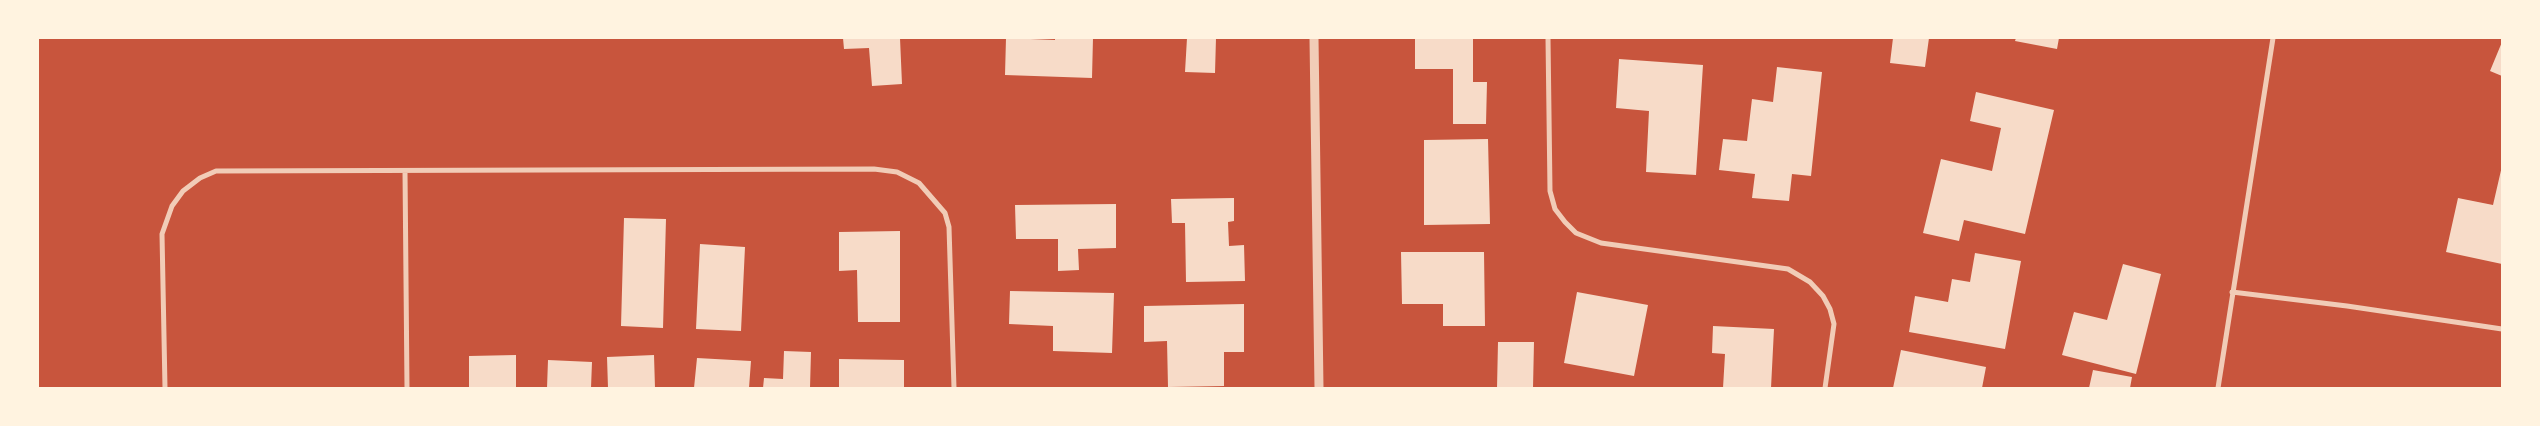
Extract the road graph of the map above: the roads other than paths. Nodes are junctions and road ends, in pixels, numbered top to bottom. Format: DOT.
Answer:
graph roads {
  1 [pos="1314,38"];
  2 [pos="1548,38"];
  3 [pos="2273,38"];
  4 [pos="405,171"];
  5 [pos="2232,292"];
  6 [pos="2502,329"];
  7 [pos="165,388"];
  8 [pos="407,388"];
  9 [pos="954,388"];
  10 [pos="1319,388"];
  11 [pos="1825,388"];
  12 [pos="2218,388"];
  1 -- 10 [label="street"];
  2 -- 11 [label="street"];
  3 -- 5 [label="street"];
  4 -- 7 [label="street"];
  4 -- 8 [label="street"];
  4 -- 9 [label="street"];
  5 -- 6 [label="street"];
  5 -- 12 [label="street"];
}
